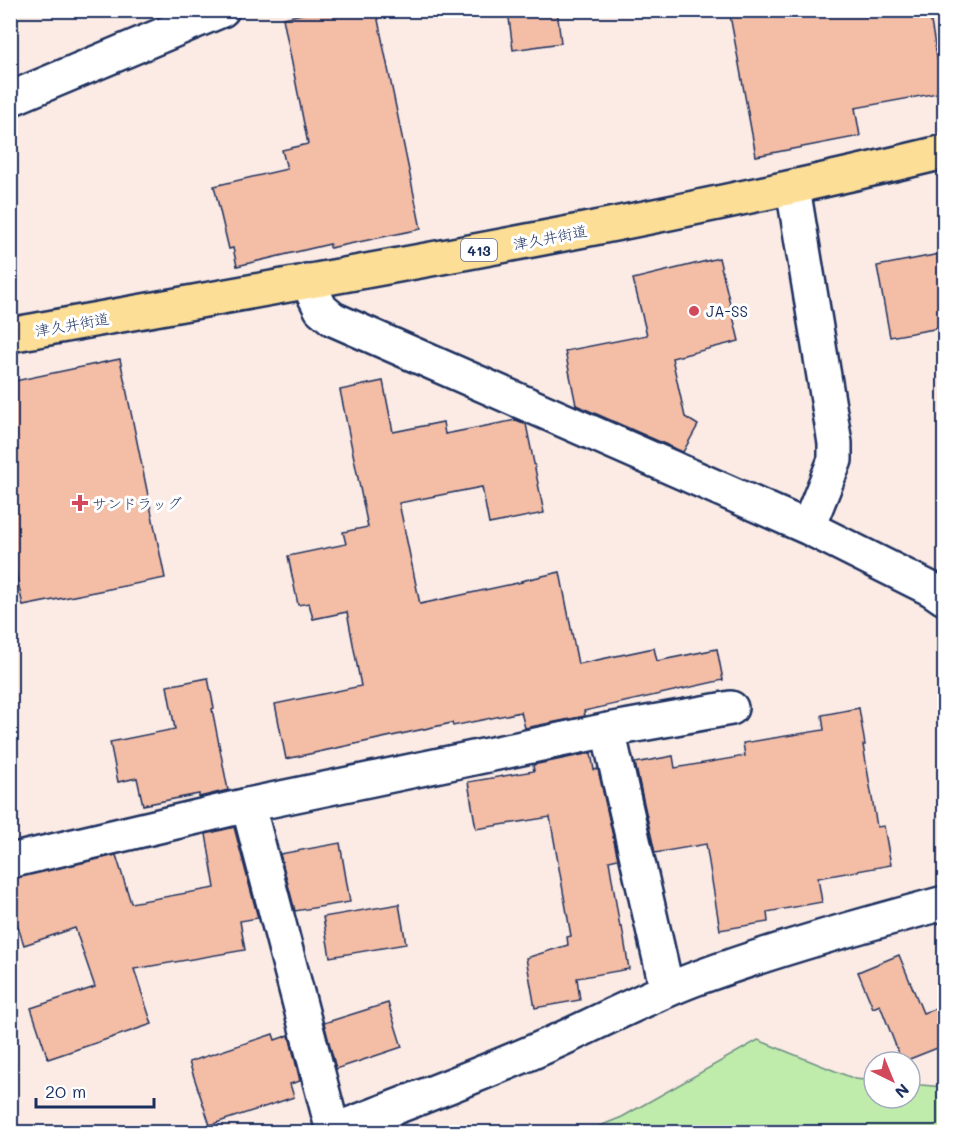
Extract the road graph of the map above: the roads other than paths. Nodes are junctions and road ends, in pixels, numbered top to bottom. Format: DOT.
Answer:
graph roads {
  1 [pos="222,10"];
  2 [pos="10,99"];
  3 [pos="945,152"];
  4 [pos="793,188"];
  5 [pos="307,281"];
  6 [pos="10,335"];
  7 [pos="814,512"];
  8 [pos="945,598"];
  9 [pos="731,708"];
  10 [pos="608,730"];
  11 [pos="248,805"];
  12 [pos="10,861"];
  13 [pos="945,903"];
  14 [pos="667,990"];
  15 [pos="332,1132"];
  1 -- 2 [label="street"];
  3 -- 4 [label="highway, 津久井街道 / 413"];
  4 -- 5 [label="highway, 津久井街道 / 413"];
  4 -- 7 [label="street"];
  5 -- 6 [label="highway, 津久井街道 / 413"];
  5 -- 8 [label="street"];
  9 -- 10 [label="street"];
  10 -- 11 [label="street"];
  10 -- 14 [label="street"];
  11 -- 12 [label="street"];
  11 -- 15 [label="street"];
  13 -- 14 [label="street"];
  14 -- 15 [label="street"];
}
